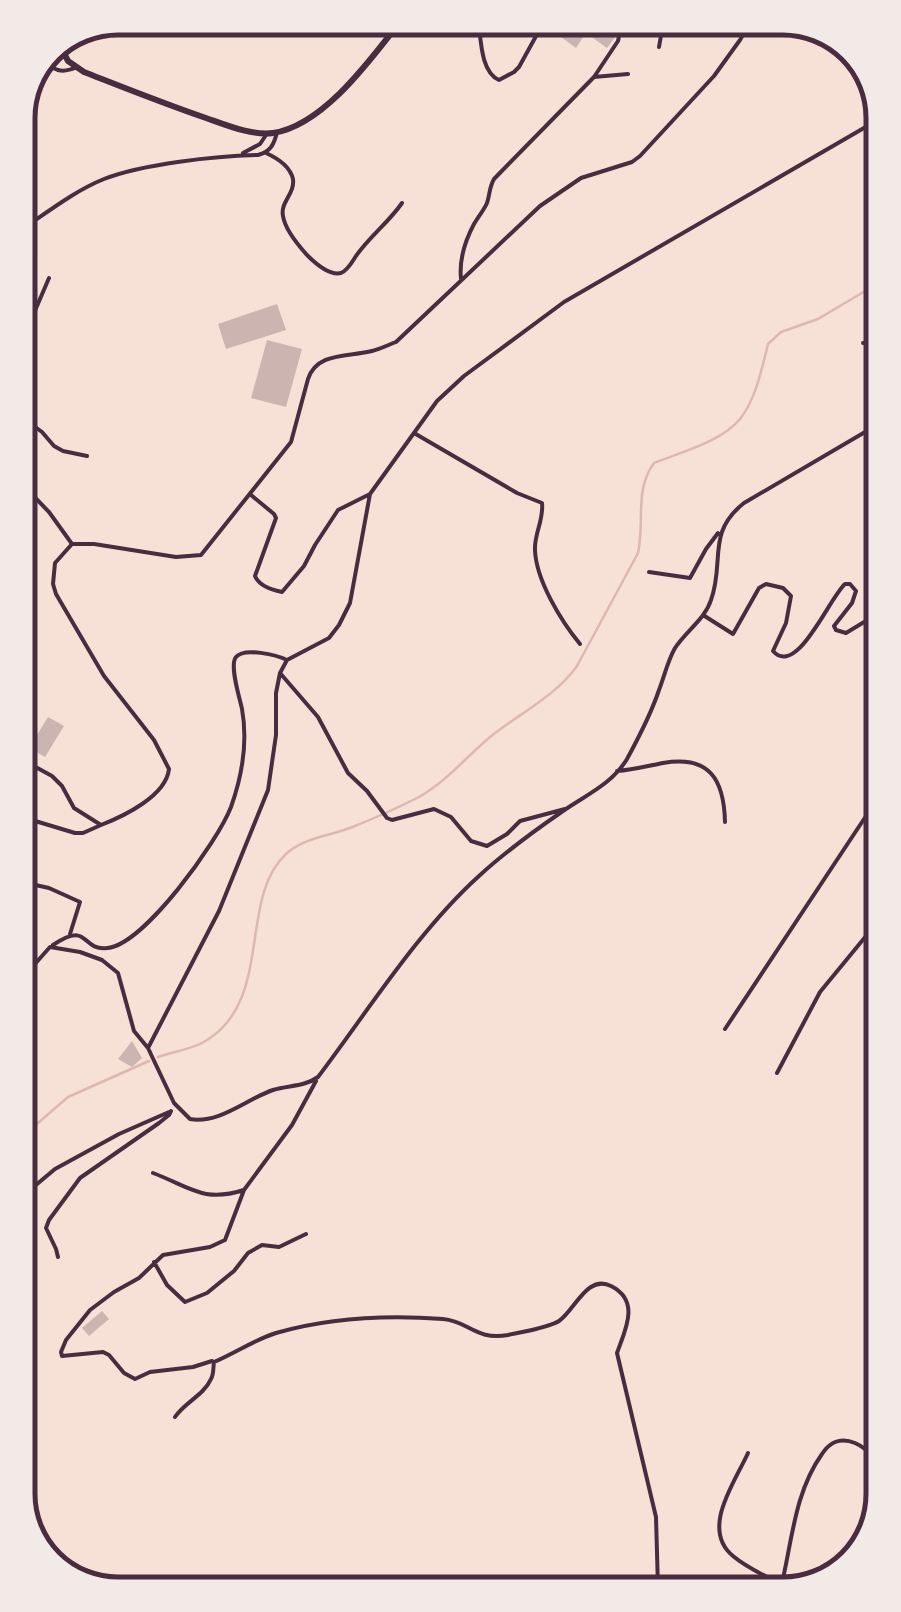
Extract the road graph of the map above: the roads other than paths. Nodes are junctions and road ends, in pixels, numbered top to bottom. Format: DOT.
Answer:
graph roads {
  1 [pos="389,35"];
  2 [pos="481,35"];
  3 [pos="537,35"];
  4 [pos="619,35"];
  5 [pos="661,35"];
  6 [pos="743,35"];
  7 [pos="659,47"];
  8 [pos="64,55"];
  9 [pos="53,67"];
  10 [pos="78,67"];
  11 [pos="628,74"];
  12 [pos="594,76"];
  13 [pos="866,127"];
  14 [pos="272,133"];
  15 [pos="266,153"];
  16 [pos="239,156"];
  17 [pos="402,202"];
  18 [pos="35,221"];
  19 [pos="49,278"];
  20 [pos="461,280"];
  21 [pos="35,311"];
  22 [pos="35,427"];
  23 [pos="866,432"];
  24 [pos="414,433"];
  25 [pos="87,456"];
  26 [pos="250,494"];
  27 [pos="370,494"];
  28 [pos="35,498"];
  29 [pos="722,529"];
  30 [pos="72,544"];
  31 [pos="649,572"];
  32 [pos="703,614"];
  33 [pos="866,620"];
  34 [pos="580,644"];
  35 [pos="287,660"];
  36 [pos="280,673"];
  37 [pos="35,767"];
  38 [pos="617,772"];
  39 [pos="567,808"];
  40 [pos="866,816"];
  41 [pos="35,821"];
  42 [pos="725,822"];
  43 [pos="101,825"];
  44 [pos="35,885"];
  45 [pos="70,934"];
  46 [pos="866,937"];
  47 [pos="50,947"];
  48 [pos="35,964"];
  49 [pos="725,1029"];
  50 [pos="148,1048"];
  51 [pos="777,1073"];
  52 [pos="318,1077"];
  53 [pos="174,1109"];
  54 [pos="153,1173"];
  55 [pos="35,1186"];
  56 [pos="244,1190"];
  57 [pos="306,1234"];
  58 [pos="58,1257"];
  59 [pos="154,1262"];
  60 [pos="214,1362"];
  61 [pos="175,1417"];
  62 [pos="866,1451"];
  63 [pos="748,1453"];
  64 [pos="658,1577"];
  65 [pos="767,1577"];
  66 [pos="783,1577"];
  1 -- 14 [label="main road"];
  2 -- 3 [label="street"];
  4 -- 12 [label="street"];
  5 -- 7 [label="street"];
  6 -- 20 [label="street"];
  8 -- 10 [label="main road"];
  9 -- 10 [label="street"];
  10 -- 14 [label="main road"];
  11 -- 12 [label="street"];
  12 -- 20 [label="street"];
  13 -- 24 [label="street"];
  14 -- 15 [label="street"];
  14 -- 16 [label="street"];
  15 -- 16 [label="street"];
  15 -- 17 [label="street"];
  16 -- 18 [label="street"];
  19 -- 21 [label="street"];
  20 -- 26 [label="street"];
  22 -- 25 [label="street"];
  23 -- 29 [label="street"];
  24 -- 27 [label="street"];
  24 -- 34 [label="street"];
  26 -- 27 [label="street"];
  26 -- 30 [label="street"];
  27 -- 35 [label="street"];
  28 -- 30 [label="street"];
  29 -- 31 [label="street"];
  29 -- 32 [label="street"];
  30 -- 43 [label="street"];
  32 -- 33 [label="street"];
  32 -- 38 [label="street"];
  35 -- 36 [label="street"];
  35 -- 45 [label="street"];
  36 -- 39 [label="street"];
  36 -- 50 [label="street"];
  37 -- 43 [label="street"];
  38 -- 39 [label="street"];
  38 -- 42 [label="street"];
  39 -- 52 [label="street"];
  40 -- 49 [label="street"];
  41 -- 43 [label="street"];
  44 -- 45 [label="street"];
  45 -- 47 [label="street"];
  46 -- 51 [label="street"];
  47 -- 48 [label="street"];
  47 -- 50 [label="street"];
  50 -- 53 [label="street"];
  52 -- 53 [label="street"];
  52 -- 56 [label="street"];
  53 -- 55 [label="street"];
  53 -- 58 [label="street"];
  54 -- 56 [label="street"];
  56 -- 59 [label="street"];
  57 -- 59 [label="street"];
  59 -- 60 [label="street"];
  60 -- 61 [label="street"];
  60 -- 64 [label="street"];
  62 -- 66 [label="street"];
  63 -- 65 [label="street"];
}
